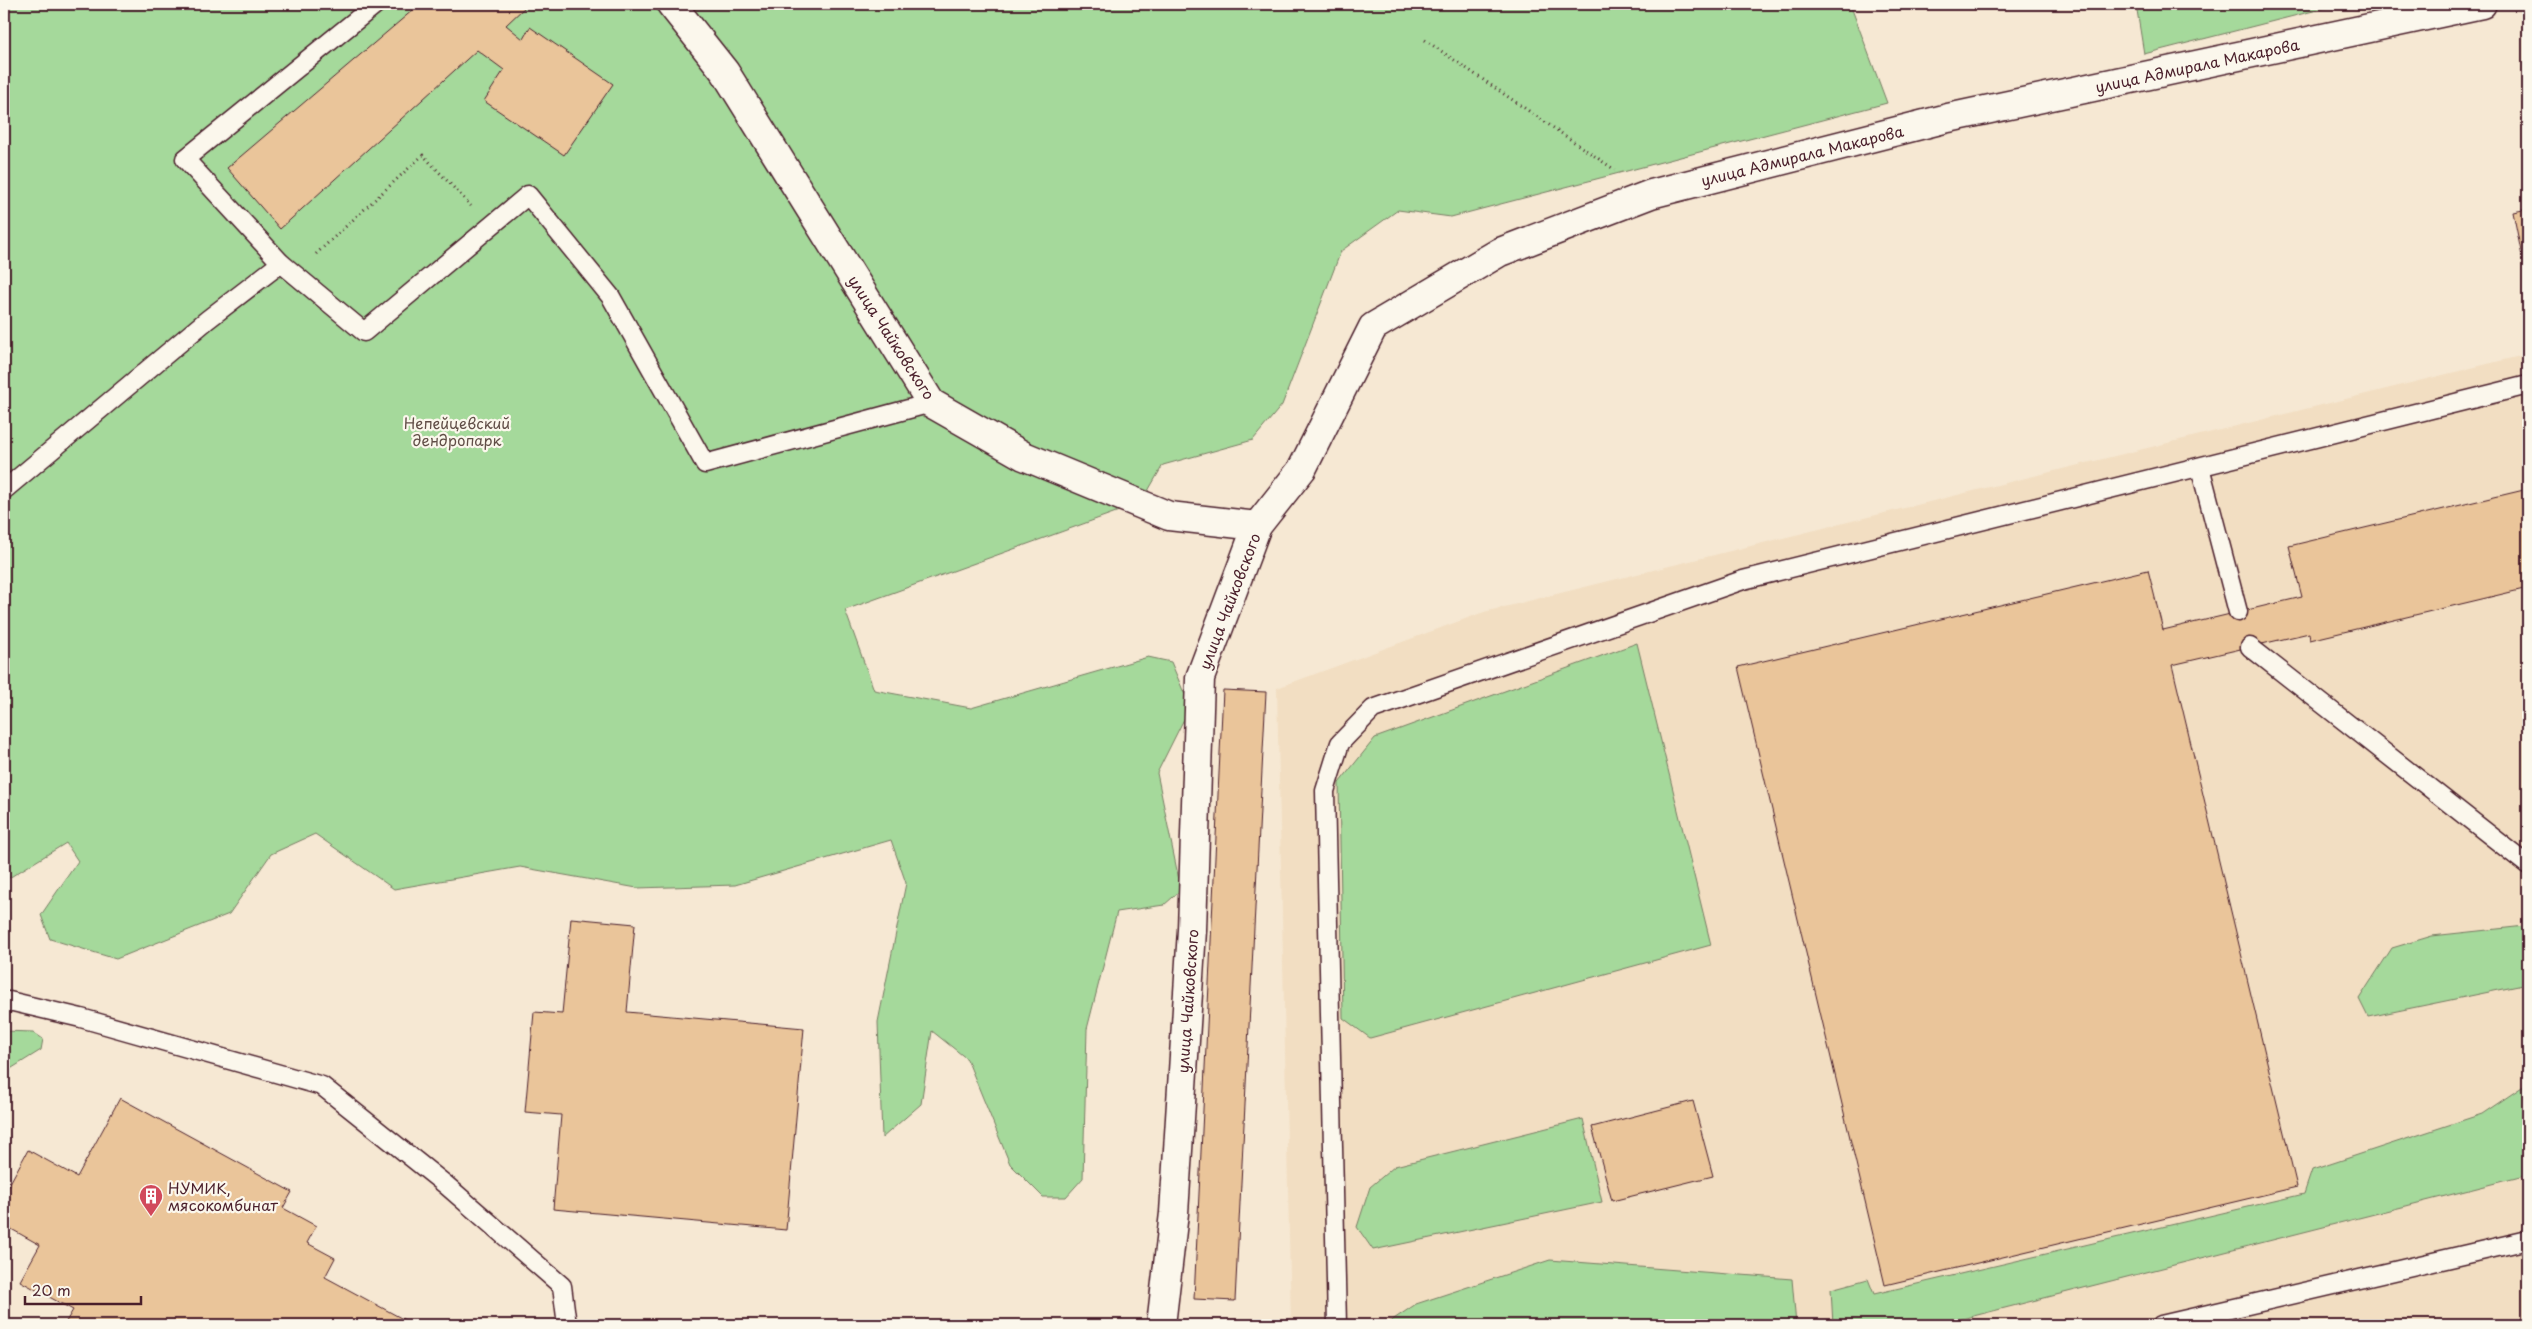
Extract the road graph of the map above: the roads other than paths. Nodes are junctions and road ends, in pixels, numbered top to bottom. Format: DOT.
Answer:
graph roads {
  1 [pos="376,4"];
  2 [pos="671,4"];
  3 [pos="2482,4"];
  4 [pos="288,268"];
  5 [pos="2528,385"];
  6 [pos="931,403"];
  7 [pos="2200,467"];
  8 [pos="4,490"];
  9 [pos="1257,526"];
  10 [pos="2238,612"];
  11 [pos="2250,647"];
  12 [pos="2528,865"];
  13 [pos="6,1000"];
  14 [pos="2528,1240"];
  15 [pos="567,1325"];
  16 [pos="1161,1325"];
  17 [pos="1337,1325"];
  18 [pos="2161,1325"];
  1 -- 4 [label="lane"];
  2 -- 6 [label="street, улица Чайковского"];
  3 -- 9 [label="street, улица Адмирала Макарова"];
  4 -- 6 [label="lane"];
  4 -- 8 [label="lane"];
  5 -- 7 [label="lane"];
  6 -- 9 [label="street, улица Чайковского"];
  7 -- 10 [label="lane"];
  7 -- 17 [label="lane"];
  9 -- 16 [label="street, улица Чайковского"];
  11 -- 12 [label="lane"];
  13 -- 15 [label="lane"];
  14 -- 18 [label="lane"];
}
